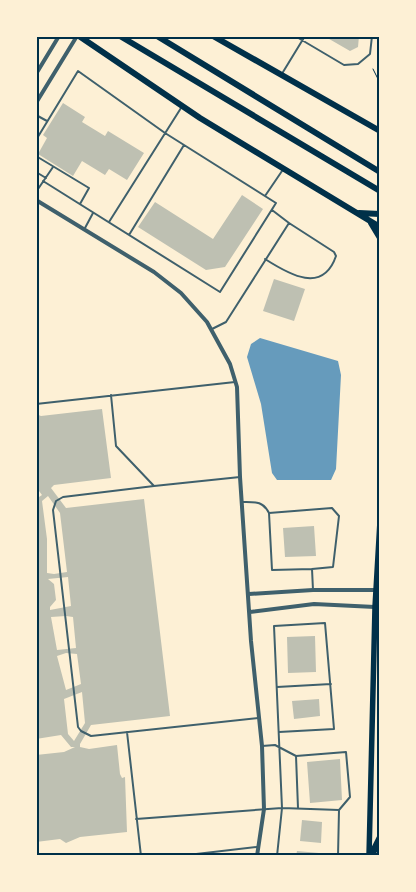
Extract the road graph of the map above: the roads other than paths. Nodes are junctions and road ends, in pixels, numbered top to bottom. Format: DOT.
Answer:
graph roads {
  1 [pos="59,36"];
  2 [pos="78,36"];
  3 [pos="120,36"];
  4 [pos="157,36"];
  5 [pos="213,36"];
  6 [pos="295,36"];
  7 [pos="305,36"];
  8 [pos="372,36"];
  9 [pos="303,40"];
  10 [pos="36,74"];
  11 [pos="282,74"];
  12 [pos="36,103"];
  13 [pos="183,106"];
  14 [pos="36,115"];
  15 [pos="361,120"];
  16 [pos="48,122"];
  17 [pos="380,124"];
  18 [pos="380,131"];
  19 [pos="165,133"];
  20 [pos="36,140"];
  21 [pos="184,145"];
  22 [pos="36,156"];
  23 [pos="53,166"];
  24 [pos="284,169"];
  25 [pos="36,172"];
  26 [pos="380,172"];
  27 [pos="46,178"];
  28 [pos="44,181"];
  29 [pos="36,192"];
  30 [pos="380,192"];
  31 [pos="265,196"];
  32 [pos="36,200"];
  33 [pos="80,204"];
  34 [pos="272,210"];
  35 [pos="94,213"];
  36 [pos="358,213"];
  37 [pos="380,214"];
  38 [pos="368,220"];
  39 [pos="108,222"];
  40 [pos="288,222"];
  41 [pos="380,227"];
  42 [pos="84,229"];
  43 [pos="129,235"];
  44 [pos="380,238"];
  45 [pos="265,259"];
  46 [pos="212,329"];
  47 [pos="236,382"];
  48 [pos="111,395"];
  49 [pos="36,404"];
  50 [pos="240,478"];
  51 [pos="154,486"];
  52 [pos="243,502"];
  53 [pos="269,513"];
  54 [pos="380,521"];
  55 [pos="312,569"];
  56 [pos="313,590"];
  57 [pos="376,590"];
  58 [pos="249,594"];
  59 [pos="375,607"];
  60 [pos="250,612"];
  61 [pos="331,684"];
  62 [pos="277,687"];
  63 [pos="259,718"];
  64 [pos="127,732"];
  65 [pos="279,732"];
  66 [pos="262,746"];
  67 [pos="280,748"];
  68 [pos="296,756"];
  69 [pos="282,808"];
  70 [pos="298,808"];
  71 [pos="264,809"];
  72 [pos="339,810"];
  73 [pos="136,819"];
  74 [pos="380,838"];
  75 [pos="259,847"];
  76 [pos="141,856"];
  77 [pos="179,856"];
  78 [pos="258,856"];
  79 [pos="277,856"];
  80 [pos="338,856"];
  81 [pos="370,856"];
  1 -- 10 [label="street"];
  2 -- 12 [label="street"];
  2 -- 13 [label="main road"];
  3 -- 30 [label="main road"];
  4 -- 26 [label="main road"];
  5 -- 11 [label="main road"];
  6 -- 9 [label="lane"];
  7 -- 9 [label="lane"];
  8 -- 9 [label="lane"];
  9 -- 11 [label="lane"];
  11 -- 15 [label="main road"];
  13 -- 19 [label="lane"];
  13 -- 24 [label="main road"];
  14 -- 16 [label="lane"];
  15 -- 17 [label="main road"];
  15 -- 18 [label="main road"];
  16 -- 19 [label="lane"];
  16 -- 20 [label="lane"];
  19 -- 21 [label="lane"];
  19 -- 39 [label="lane"];
  21 -- 31 [label="lane"];
  21 -- 43 [label="lane"];
  22 -- 23 [label="lane"];
  23 -- 27 [label="lane"];
  23 -- 33 [label="lane"];
  24 -- 31 [label="lane"];
  24 -- 36 [label="main road"];
  25 -- 27 [label="lane"];
  27 -- 28 [label="lane"];
  28 -- 29 [label="lane"];
  28 -- 33 [label="lane"];
  31 -- 34 [label="lane"];
  32 -- 42 [label="street"];
  33 -- 35 [label="lane"];
  34 -- 40 [label="lane"];
  34 -- 43 [label="lane"];
  35 -- 39 [label="lane"];
  35 -- 42 [label="lane"];
  36 -- 37 [label="main road"];
  36 -- 38 [label="main road"];
  38 -- 41 [label="main road"];
  38 -- 44 [label="main road"];
  39 -- 43 [label="lane"];
  40 -- 45 [label="lane"];
  40 -- 45 [label="lane"];
  42 -- 46 [label="street"];
  45 -- 46 [label="lane"];
  46 -- 47 [label="street"];
  47 -- 48 [label="lane"];
  47 -- 50 [label="street"];
  48 -- 49 [label="lane"];
  48 -- 51 [label="lane"];
  50 -- 51 [label="lane"];
  50 -- 52 [label="street"];
  51 -- 64 [label="lane"];
  52 -- 53 [label="lane"];
  52 -- 58 [label="street"];
  53 -- 55 [label="lane"];
  53 -- 55 [label="lane"];
  54 -- 57 [label="main road"];
  55 -- 56 [label="lane"];
  56 -- 57 [label="street"];
  56 -- 58 [label="street"];
  57 -- 59 [label="main road"];
  58 -- 60 [label="street"];
  59 -- 60 [label="street"];
  59 -- 81 [label="main road"];
  60 -- 63 [label="street"];
  61 -- 62 [label="lane"];
  61 -- 62 [label="lane"];
  61 -- 65 [label="lane"];
  62 -- 65 [label="lane"];
  63 -- 64 [label="lane"];
  63 -- 66 [label="street"];
  64 -- 73 [label="lane"];
  65 -- 67 [label="lane"];
  66 -- 67 [label="lane"];
  66 -- 71 [label="street"];
  67 -- 68 [label="lane"];
  67 -- 69 [label="lane"];
  68 -- 70 [label="lane"];
  68 -- 72 [label="lane"];
  69 -- 70 [label="lane"];
  69 -- 71 [label="lane"];
  69 -- 79 [label="lane"];
  70 -- 72 [label="lane"];
  71 -- 73 [label="lane"];
  71 -- 75 [label="street"];
  72 -- 80 [label="lane"];
  73 -- 76 [label="lane"];
  74 -- 81 [label="highway"];
  75 -- 77 [label="lane"];
  75 -- 78 [label="street"];
}
